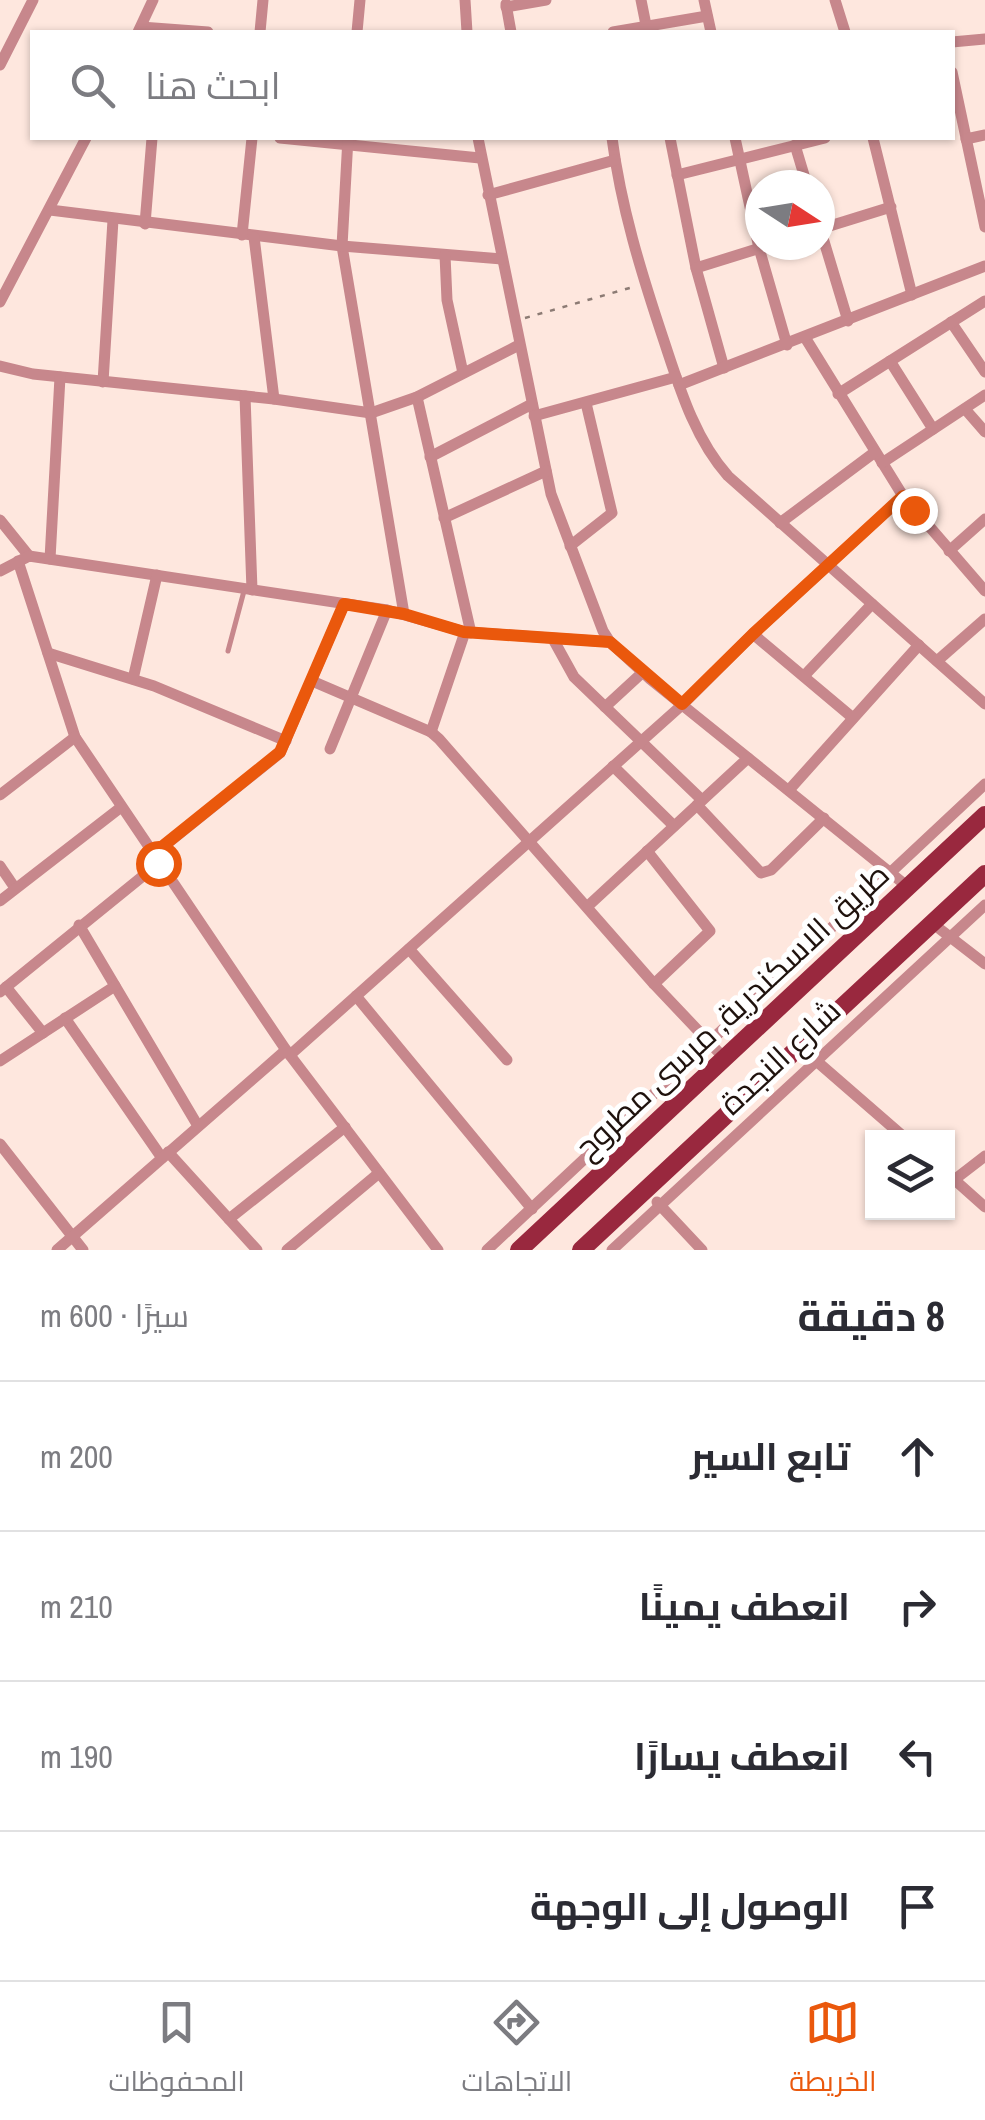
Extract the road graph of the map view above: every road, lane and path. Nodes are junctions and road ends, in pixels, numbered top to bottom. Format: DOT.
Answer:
graph roads {
  1 [pos="32,0"];
  2 [pos="153,0"];
  3 [pos="263,0"];
  4 [pos="360,0"];
  5 [pos="464,0"];
  6 [pos="546,0"];
  7 [pos="641,0"];
  8 [pos="704,0"];
  9 [pos="836,0"];
  10 [pos="506,4"];
  11 [pos="708,16"];
  12 [pos="140,30"];
  13 [pos="260,30"];
  14 [pos="357,30"];
  15 [pos="467,30"];
  16 [pos="511,30"];
  17 [pos="647,30"];
  18 [pos="711,30"];
  19 [pos="844,30"];
  20 [pos="985,39"];
  21 [pos="955,42"];
  22 [pos="0,65"];
  23 [pos="955,87"];
  24 [pos="985,136"];
  25 [pos="85,140"];
  26 [pos="152,140"];
  27 [pos="252,140"];
  28 [pos="442,140"];
  29 [pos="478,140"];
  30 [pos="612,140"];
  31 [pos="670,140"];
  32 [pos="735,140"];
  33 [pos="817,140"];
  34 [pos="874,140"];
  35 [pos="966,140"];
  36 [pos="348,141"];
  37 [pos="795,146"];
  38 [pos="442,154"];
  39 [pos="480,158"];
  40 [pos="615,160"];
  41 [pos="740,160"];
  42 [pos="802,170"];
  43 [pos="677,175"];
  44 [pos="745,177"];
  45 [pos="488,195"];
  46 [pos="890,207"];
  47 [pos="50,210"];
  48 [pos="113,220"];
  49 [pos="145,224"];
  50 [pos="835,224"];
  51 [pos="985,227"];
  52 [pos="248,236"];
  53 [pos="342,246"];
  54 [pos="745,253"];
  55 [pos="445,255"];
  56 [pos="502,260"];
  57 [pos="768,260"];
  58 [pos="829,260"];
  59 [pos="985,266"];
  60 [pos="696,268"];
  61 [pos="645,284"];
  62 [pos="912,295"];
  63 [pos="985,301"];
  64 [pos="0,302"];
  65 [pos="514,322"];
  66 [pos="848,322"];
  67 [pos="951,322"];
  68 [pos="806,339"];
  69 [pos="519,344"];
  70 [pos="788,345"];
  71 [pos="890,361"];
  72 [pos="0,366"];
  73 [pos="724,368"];
  74 [pos="985,372"];
  75 [pos="463,373"];
  76 [pos="60,377"];
  77 [pos="678,381"];
  78 [pos="102,382"];
  79 [pos="838,394"];
  80 [pos="985,395"];
  81 [pos="245,396"];
  82 [pos="417,397"];
  83 [pos="274,399"];
  84 [pos="586,403"];
  85 [pos="965,409"];
  86 [pos="533,410"];
  87 [pos="371,413"];
  88 [pos="933,430"];
  89 [pos="985,432"];
  90 [pos="430,457"];
  91 [pos="878,458"];
  92 [pos="546,471"];
  93 [pos="903,496"];
  94 [pos="444,518"];
  95 [pos="0,520"];
  96 [pos="985,520"];
  97 [pos="780,523"];
  98 [pos="570,546"];
  99 [pos="948,551"];
  100 [pos="23,558"];
  101 [pos="50,559"];
  102 [pos="826,564"];
  103 [pos="0,571"];
  104 [pos="158,576"];
  105 [pos="249,590"];
  106 [pos="985,591"];
  107 [pos="344,604"];
  108 [pos="872,604"];
  109 [pos="387,610"];
  110 [pos="404,614"];
  111 [pos="985,619"];
  112 [pos="468,632"];
  113 [pos="753,634"];
  114 [pos="553,638"];
  115 [pos="610,642"];
  116 [pos="919,646"];
  117 [pos="228,651"];
  118 [pos="48,653"];
  119 [pos="937,661"];
  120 [pos="643,672"];
  121 [pos="804,676"];
  122 [pos="133,679"];
  123 [pos="312,680"];
  124 [pos="353,697"];
  125 [pos="682,704"];
  126 [pos="985,704"];
  127 [pos="605,708"];
  128 [pos="854,718"];
  129 [pos="432,732"];
  130 [pos="75,737"];
  131 [pos="286,742"];
  132 [pos="640,742"];
  133 [pos="330,749"];
  134 [pos="748,758"];
  135 [pos="613,766"];
  136 [pos="985,784"];
  137 [pos="788,790"];
  138 [pos="0,795"];
  139 [pos="700,802"];
  140 [pos="120,808"];
  141 [pos="985,816"];
  142 [pos="824,818"];
  143 [pos="674,826"];
  144 [pos="530,840"];
  145 [pos="647,851"];
  146 [pos="156,859"];
  147 [pos="0,866"];
  148 [pos="890,873"];
  149 [pos="985,874"];
  150 [pos="908,887"];
  151 [pos="15,888"];
  152 [pos="0,901"];
  153 [pos="985,904"];
  154 [pos="588,906"];
  155 [pos="932,923"];
  156 [pos="79,925"];
  157 [pos="949,938"];
  158 [pos="409,949"];
  159 [pos="985,964"];
  160 [pos="654,984"];
  161 [pos="115,986"];
  162 [pos="3,989"];
  163 [pos="356,996"];
  164 [pos="65,1018"];
  165 [pos="43,1033"];
  166 [pos="709,1042"];
  167 [pos="798,1045"];
  168 [pos="288,1052"];
  169 [pos="507,1060"];
  170 [pos="726,1060"];
  171 [pos="816,1060"];
  172 [pos="0,1061"];
  173 [pos="198,1126"];
  174 [pos="345,1128"];
  175 [pos="896,1130"];
  176 [pos="0,1144"];
  177 [pos="165,1155"];
  178 [pos="985,1156"];
  179 [pos="379,1173"];
  180 [pos="955,1175"];
  181 [pos="955,1180"];
  182 [pos="646,1190"];
  183 [pos="660,1204"];
  184 [pos="985,1206"];
  185 [pos="532,1209"];
  186 [pos="228,1219"];
  187 [pos="72,1236"];
  188 [pos="57,1250"];
  189 [pos="83,1250"];
  190 [pos="257,1250"];
  191 [pos="287,1250"];
  192 [pos="438,1250"];
  193 [pos="486,1250"];
  194 [pos="519,1250"];
  195 [pos="581,1250"];
  196 [pos="612,1250"];
  197 [pos="702,1250"];
  1 -- 22 [label="street"];
  2 -- 12 [label="street"];
  3 -- 13 [label="street"];
  4 -- 14 [label="street"];
  5 -- 15 [label="street"];
  6 -- 10 [label="street"];
  7 -- 17 [label="street"];
  8 -- 11 [label="street"];
  9 -- 19 [label="street"];
  10 -- 16 [label="street"];
  11 -- 17 [label="street"];
  11 -- 18 [label="street"];
  20 -- 21 [label="street"];
  23 -- 35 [label="street"];
  24 -- 35 [label="street"];
  25 -- 47 [label="street"];
  26 -- 49 [label="street"];
  27 -- 52 [label="street"];
  28 -- 38 [label="street"];
  29 -- 39 [label="street"];
  30 -- 40 [label="street"];
  31 -- 43 [label="street"];
  32 -- 41 [label="street"];
  33 -- 37 [label="street"];
  34 -- 46 [label="street"];
  35 -- 51 [label="street"];
  36 -- 38 [label="street"];
  36 -- 53 [label="street"];
  37 -- 41 [label="street"];
  37 -- 42 [label="street"];
  38 -- 39 [label="street"];
  39 -- 45 [label="street"];
  40 -- 45 [label="street"];
  40 -- 61 [label="street"];
  41 -- 43 [label="street"];
  41 -- 44 [label="street"];
  43 -- 60 [label="street"];
  45 -- 56 [label="street"];
  46 -- 50 [label="street"];
  46 -- 62 [label="street"];
  47 -- 48 [label="street"];
  47 -- 64 [label="street"];
  48 -- 49 [label="street"];
  48 -- 78 [label="street"];
  49 -- 52 [label="street"];
  52 -- 53 [label="street"];
  52 -- 83 [label="street"];
  53 -- 55 [label="street"];
  53 -- 87 [label="street"];
  54 -- 60 [label="street"];
  55 -- 56 [label="street"];
  55 -- 75 [label="street"];
  56 -- 65 [label="street"];
  57 -- 70 [label="street"];
  58 -- 66 [label="street"];
  59 -- 62 [label="street"];
  60 -- 73 [label="street"];
  61 -- 65 [label="path"];
  61 -- 77 [label="street"];
  62 -- 66 [label="street"];
  63 -- 67 [label="street"];
  65 -- 69 [label="street"];
  66 -- 68 [label="street"];
  67 -- 71 [label="street"];
  67 -- 74 [label="street"];
  68 -- 70 [label="street"];
  68 -- 79 [label="street"];
  69 -- 75 [label="street"];
  69 -- 86 [label="street"];
  70 -- 73 [label="street"];
  71 -- 79 [label="street"];
  71 -- 88 [label="street"];
  72 -- 76 [label="street"];
  73 -- 77 [label="street"];
  75 -- 82 [label="street"];
  76 -- 78 [label="street"];
  76 -- 101 [label="street"];
  77 -- 84 [label="street"];
  77 -- 97 [label="street"];
  78 -- 81 [label="street"];
  79 -- 91 [label="street"];
  80 -- 85 [label="street"];
  81 -- 83 [label="street"];
  81 -- 105 [label="street"];
  82 -- 87 [label="street"];
  82 -- 90 [label="street"];
  83 -- 87 [label="street"];
  84 -- 86 [label="street"];
  84 -- 98 [label="street"];
  85 -- 88 [label="street"];
  85 -- 89 [label="street"];
  86 -- 90 [label="street"];
  86 -- 92 [label="street"];
  87 -- 110 [label="street"];
  88 -- 91 [label="street"];
  90 -- 94 [label="street"];
  91 -- 93 [label="street"];
  91 -- 97 [label="street"];
  92 -- 94 [label="street"];
  92 -- 98 [label="street"];
  93 -- 99 [label="street"];
  93 -- 102 [label="street"];
  94 -- 112 [label="street"];
  95 -- 100 [label="street"];
  96 -- 99 [label="street"];
  97 -- 102 [label="street"];
  98 -- 115 [label="street"];
  99 -- 106 [label="street"];
  100 -- 101 [label="street"];
  100 -- 103 [label="street"];
  100 -- 118 [label="street"];
  101 -- 104 [label="street"];
  102 -- 108 [label="street"];
  102 -- 113 [label="street"];
  104 -- 105 [label="street"];
  104 -- 122 [label="street"];
  105 -- 107 [label="street"];
  105 -- 117 [label="lane"];
  107 -- 109 [label="street"];
  107 -- 123 [label="street"];
  108 -- 116 [label="street"];
  108 -- 121 [label="street"];
  109 -- 110 [label="street"];
  109 -- 124 [label="street"];
  110 -- 112 [label="street"];
  111 -- 119 [label="street"];
  112 -- 114 [label="street"];
  112 -- 129 [label="street"];
  113 -- 121 [label="street"];
  113 -- 125 [label="street"];
  114 -- 115 [label="street"];
  114 -- 127 [label="street"];
  115 -- 120 [label="street"];
  116 -- 119 [label="street"];
  116 -- 128 [label="street"];
  118 -- 122 [label="street"];
  118 -- 130 [label="street"];
  119 -- 126 [label="street"];
  120 -- 125 [label="street"];
  120 -- 127 [label="street"];
  121 -- 128 [label="street"];
  122 -- 131 [label="street"];
  123 -- 124 [label="street"];
  123 -- 131 [label="street"];
  124 -- 129 [label="street"];
  124 -- 133 [label="street"];
  125 -- 132 [label="street"];
  125 -- 134 [label="street"];
  127 -- 132 [label="street"];
  128 -- 137 [label="street"];
  129 -- 144 [label="street"];
  130 -- 138 [label="street"];
  130 -- 140 [label="street"];
  131 -- 146 [label="street"];
  132 -- 135 [label="street"];
  132 -- 139 [label="street"];
  134 -- 137 [label="street"];
  134 -- 139 [label="street"];
  135 -- 143 [label="street"];
  135 -- 144 [label="street"];
  136 -- 148 [label="street"];
  137 -- 142 [label="street"];
  139 -- 142 [label="street"];
  139 -- 143 [label="street"];
  140 -- 146 [label="street"];
  140 -- 151 [label="street"];
  141 -- 150 [label="main road, طريق الاسكندرية, مرسى مطروح"];
  142 -- 148 [label="street"];
  143 -- 145 [label="street"];
  144 -- 154 [label="street"];
  144 -- 158 [label="street"];
  145 -- 154 [label="street"];
  145 -- 160 [label="street"];
  146 -- 156 [label="street"];
  146 -- 168 [label="street"];
  147 -- 151 [label="street"];
  148 -- 150 [label="street"];
  148 -- 166 [label="street"];
  149 -- 155 [label="main road"];
  150 -- 170 [label="main road, طريق الاسكندرية, مرسى مطروح"];
  151 -- 152 [label="street"];
  153 -- 157 [label="street, شارع النجدة"];
  154 -- 160 [label="street"];
  155 -- 157 [label="street"];
  155 -- 167 [label="main road"];
  156 -- 161 [label="street"];
  156 -- 162 [label="street"];
  157 -- 159 [label="street"];
  157 -- 171 [label="street, شارع النجدة"];
  158 -- 163 [label="street"];
  158 -- 169 [label="street"];
  160 -- 166 [label="street"];
  161 -- 164 [label="street"];
  161 -- 173 [label="street"];
  162 -- 165 [label="street"];
  163 -- 168 [label="street"];
  163 -- 185 [label="street"];
  164 -- 165 [label="street"];
  164 -- 177 [label="street"];
  165 -- 172 [label="street"];
  166 -- 170 [label="street"];
  166 -- 185 [label="street"];
  167 -- 171 [label="street"];
  167 -- 182 [label="main road"];
  168 -- 173 [label="street"];
  168 -- 174 [label="street"];
  170 -- 194 [label="main road, طريق الاسكندرية, مرسى مطروح"];
  171 -- 175 [label="street"];
  171 -- 183 [label="street, شارع النجدة"];
  173 -- 177 [label="street"];
  174 -- 179 [label="street"];
  174 -- 186 [label="street"];
  176 -- 187 [label="street"];
  177 -- 186 [label="street"];
  177 -- 187 [label="street"];
  178 -- 180 [label="street"];
  179 -- 191 [label="street"];
  179 -- 192 [label="street"];
  181 -- 184 [label="street"];
  182 -- 183 [label="street"];
  182 -- 195 [label="main road"];
  183 -- 196 [label="street, شارع النجدة"];
  183 -- 197 [label="street"];
  185 -- 193 [label="street"];
  186 -- 190 [label="street"];
  187 -- 188 [label="street"];
  187 -- 189 [label="street"];
}
